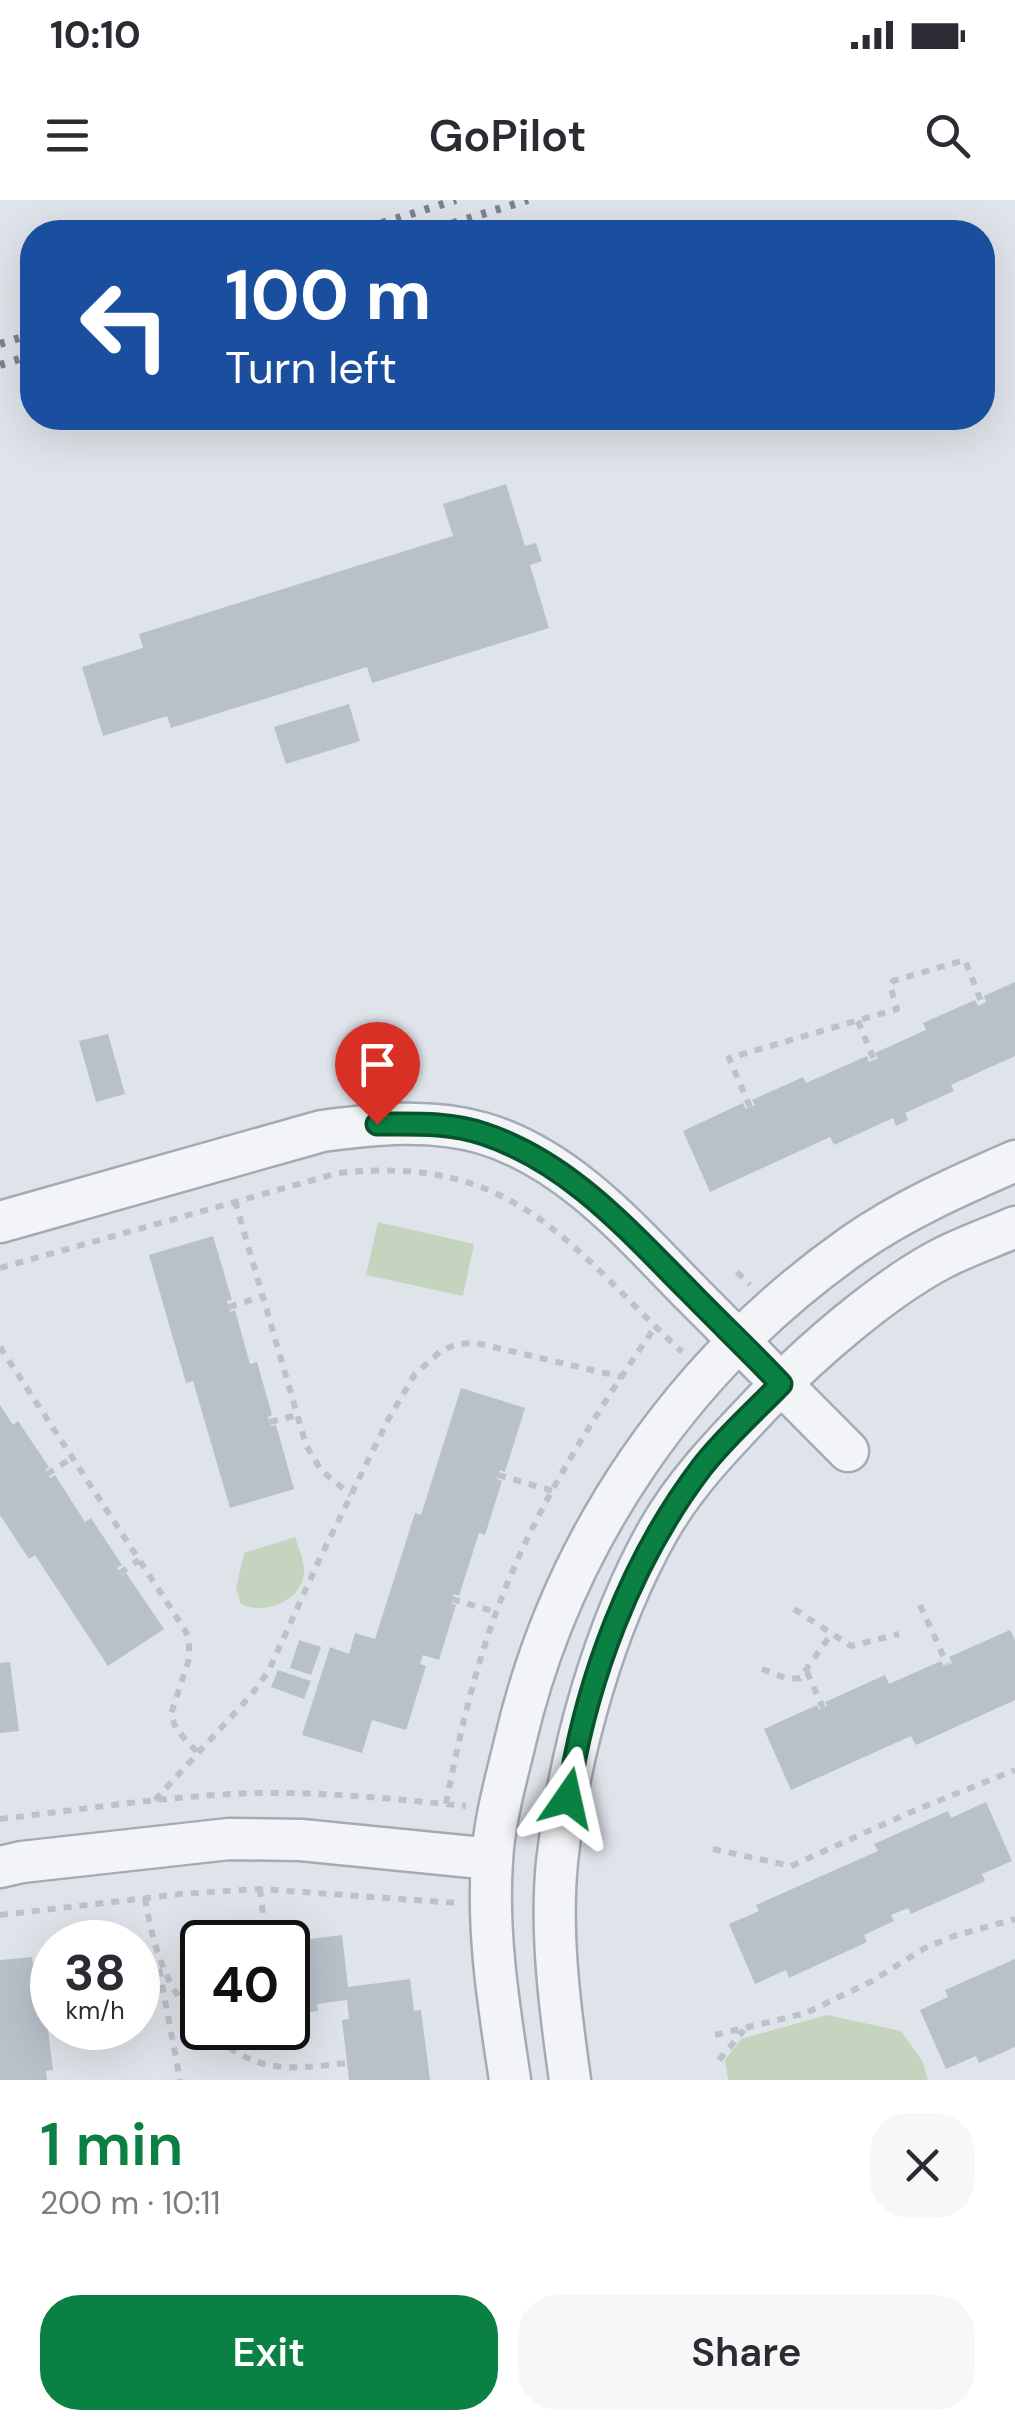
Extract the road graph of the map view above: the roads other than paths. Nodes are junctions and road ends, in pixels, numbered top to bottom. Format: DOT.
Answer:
graph roads {
  1 [pos="1015,1161"];
  2 [pos="0,1222"];
  3 [pos="1015,1227"];
  4 [pos="730,1332"];
  5 [pos="781,1384"];
  6 [pos="848,1451"];
  7 [pos="492,1859"];
  8 [pos="0,1867"];
  9 [pos="510,2080"];
  10 [pos="570,2080"];
  1 -- 4 [label="street"];
  2 -- 4 [label="street"];
  3 -- 5 [label="street"];
  4 -- 5 [label="street"];
  4 -- 7 [label="street"];
  5 -- 6 [label="street"];
  5 -- 10 [label="street"];
  7 -- 8 [label="street"];
  7 -- 9 [label="street"];
}
